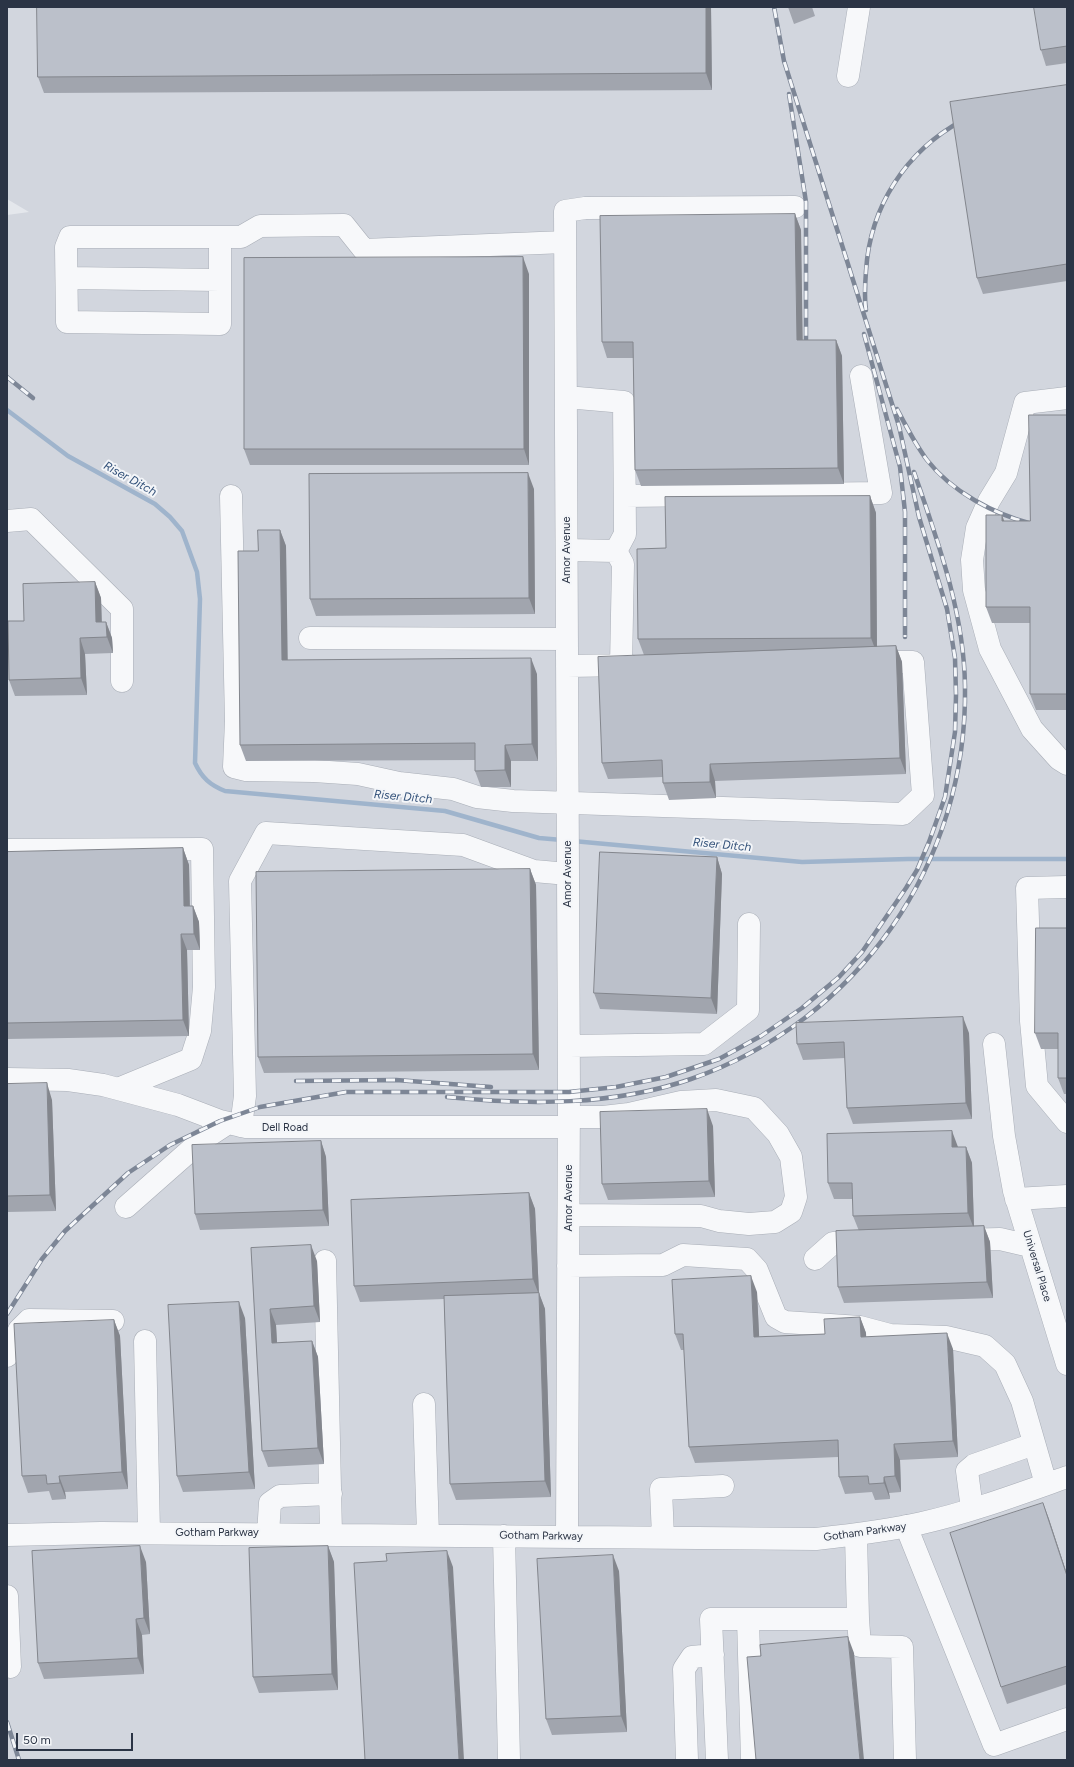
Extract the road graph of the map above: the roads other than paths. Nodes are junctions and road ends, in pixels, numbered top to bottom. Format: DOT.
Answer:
graph roads {
  1 [pos="859,7"];
  2 [pos="848,76"];
  3 [pos="795,207"];
  4 [pos="220,237"];
  5 [pos="566,242"];
  6 [pos="67,278"];
  7 [pos="220,280"];
  8 [pos="861,376"];
  9 [pos="566,397"];
  10 [pos="1067,398"];
  11 [pos="232,496"];
  12 [pos="625,496"];
  13 [pos="7,521"];
  14 [pos="567,550"];
  15 [pos="616,551"];
  16 [pos="310,638"];
  17 [pos="567,639"];
  18 [pos="851,662"];
  19 [pos="645,664"];
  20 [pos="621,665"];
  21 [pos="567,666"];
  22 [pos="122,681"];
  23 [pos="1067,764"];
  24 [pos="568,802"];
  25 [pos="7,850"];
  26 [pos="568,874"];
  27 [pos="1067,887"];
  28 [pos="749,924"];
  29 [pos="994,1044"];
  30 [pos="569,1046"];
  31 [pos="7,1079"];
  32 [pos="118,1089"];
  33 [pos="569,1122"];
  34 [pos="1067,1122"];
  35 [pos="235,1125"];
  36 [pos="1067,1196"];
  37 [pos="1016,1199"];
  38 [pos="126,1207"];
  39 [pos="569,1215"];
  40 [pos="940,1241"];
  41 [pos="888,1242"];
  42 [pos="1030,1246"];
  43 [pos="815,1259"];
  44 [pos="325,1261"];
  45 [pos="568,1266"];
  46 [pos="113,1320"];
  47 [pos="145,1341"];
  48 [pos="7,1356"];
  49 [pos="1067,1364"];
  50 [pos="424,1404"];
  51 [pos="1034,1444"];
  52 [pos="1061,1482"];
  53 [pos="723,1486"];
  54 [pos="330,1494"];
  55 [pos="972,1509"];
  56 [pos="906,1526"];
  57 [pos="148,1533"];
  58 [pos="268,1534"];
  59 [pos="331,1534"];
  60 [pos="7,1535"];
  61 [pos="428,1535"];
  62 [pos="856,1535"];
  63 [pos="504,1536"];
  64 [pos="567,1536"];
  65 [pos="663,1537"];
  66 [pos="7,1596"];
  67 [pos="858,1618"];
  68 [pos="748,1619"];
  69 [pos="713,1655"];
  70 [pos="10,1667"];
  71 [pos="1067,1719"];
  72 [pos="509,1760"];
  73 [pos="687,1760"];
  74 [pos="717,1760"];
  75 [pos="752,1760"];
  76 [pos="905,1760"];
  1 -- 2 [label="street"];
  3 -- 5 [label="street, Amor Avenue"];
  4 -- 5 [label="street"];
  4 -- 6 [label="street"];
  4 -- 7 [label="street"];
  5 -- 9 [label="street, Amor Avenue"];
  6 -- 7 [label="street"];
  6 -- 7 [label="street"];
  8 -- 12 [label="street"];
  9 -- 12 [label="street"];
  9 -- 14 [label="street, Amor Avenue"];
  10 -- 23 [label="street"];
  11 -- 24 [label="street"];
  12 -- 15 [label="street"];
  13 -- 22 [label="street"];
  14 -- 15 [label="street"];
  14 -- 17 [label="street, Amor Avenue"];
  15 -- 20 [label="street"];
  16 -- 17 [label="street"];
  17 -- 21 [label="street, Amor Avenue"];
  18 -- 24 [label="street"];
  19 -- 20 [label="street"];
  20 -- 21 [label="street"];
  21 -- 24 [label="street, Amor Avenue"];
  24 -- 26 [label="street, Amor Avenue"];
  25 -- 32 [label="street"];
  26 -- 30 [label="street, Amor Avenue"];
  26 -- 35 [label="street"];
  27 -- 34 [label="street"];
  28 -- 30 [label="street"];
  29 -- 37 [label="street, Universal Place"];
  30 -- 33 [label="street, Amor Avenue"];
  31 -- 32 [label="street, Dell Road"];
  32 -- 35 [label="street, Dell Road"];
  33 -- 35 [label="street, Dell Road"];
  33 -- 39 [label="street, Amor Avenue"];
  33 -- 39 [label="street, Dell Road"];
  35 -- 38 [label="street"];
  36 -- 37 [label="street"];
  37 -- 42 [label="street, Universal Place"];
  39 -- 45 [label="street, Amor Avenue"];
  40 -- 42 [label="street"];
  41 -- 43 [label="street"];
  42 -- 49 [label="street, Universal Place"];
  44 -- 54 [label="street"];
  45 -- 51 [label="street"];
  45 -- 64 [label="street, Amor Avenue"];
  46 -- 48 [label="street"];
  47 -- 57 [label="street"];
  50 -- 61 [label="street"];
  51 -- 52 [label="street"];
  51 -- 55 [label="street"];
  52 -- 55 [label="street, Gotham Parkway"];
  53 -- 65 [label="street"];
  54 -- 58 [label="street"];
  54 -- 59 [label="street"];
  55 -- 56 [label="street, Gotham Parkway"];
  56 -- 62 [label="street, Gotham Parkway"];
  56 -- 71 [label="street"];
  57 -- 58 [label="street, Gotham Parkway"];
  57 -- 60 [label="street, Gotham Parkway"];
  58 -- 59 [label="street, Gotham Parkway"];
  59 -- 61 [label="street, Gotham Parkway"];
  61 -- 63 [label="street, Gotham Parkway"];
  62 -- 65 [label="street, Gotham Parkway"];
  62 -- 67 [label="street"];
  63 -- 64 [label="street, Gotham Parkway"];
  63 -- 72 [label="street"];
  64 -- 65 [label="street, Gotham Parkway"];
  66 -- 70 [label="street"];
  67 -- 68 [label="street"];
  67 -- 76 [label="street"];
  68 -- 69 [label="street"];
  68 -- 75 [label="street"];
  69 -- 73 [label="street"];
  69 -- 74 [label="street"];
}
